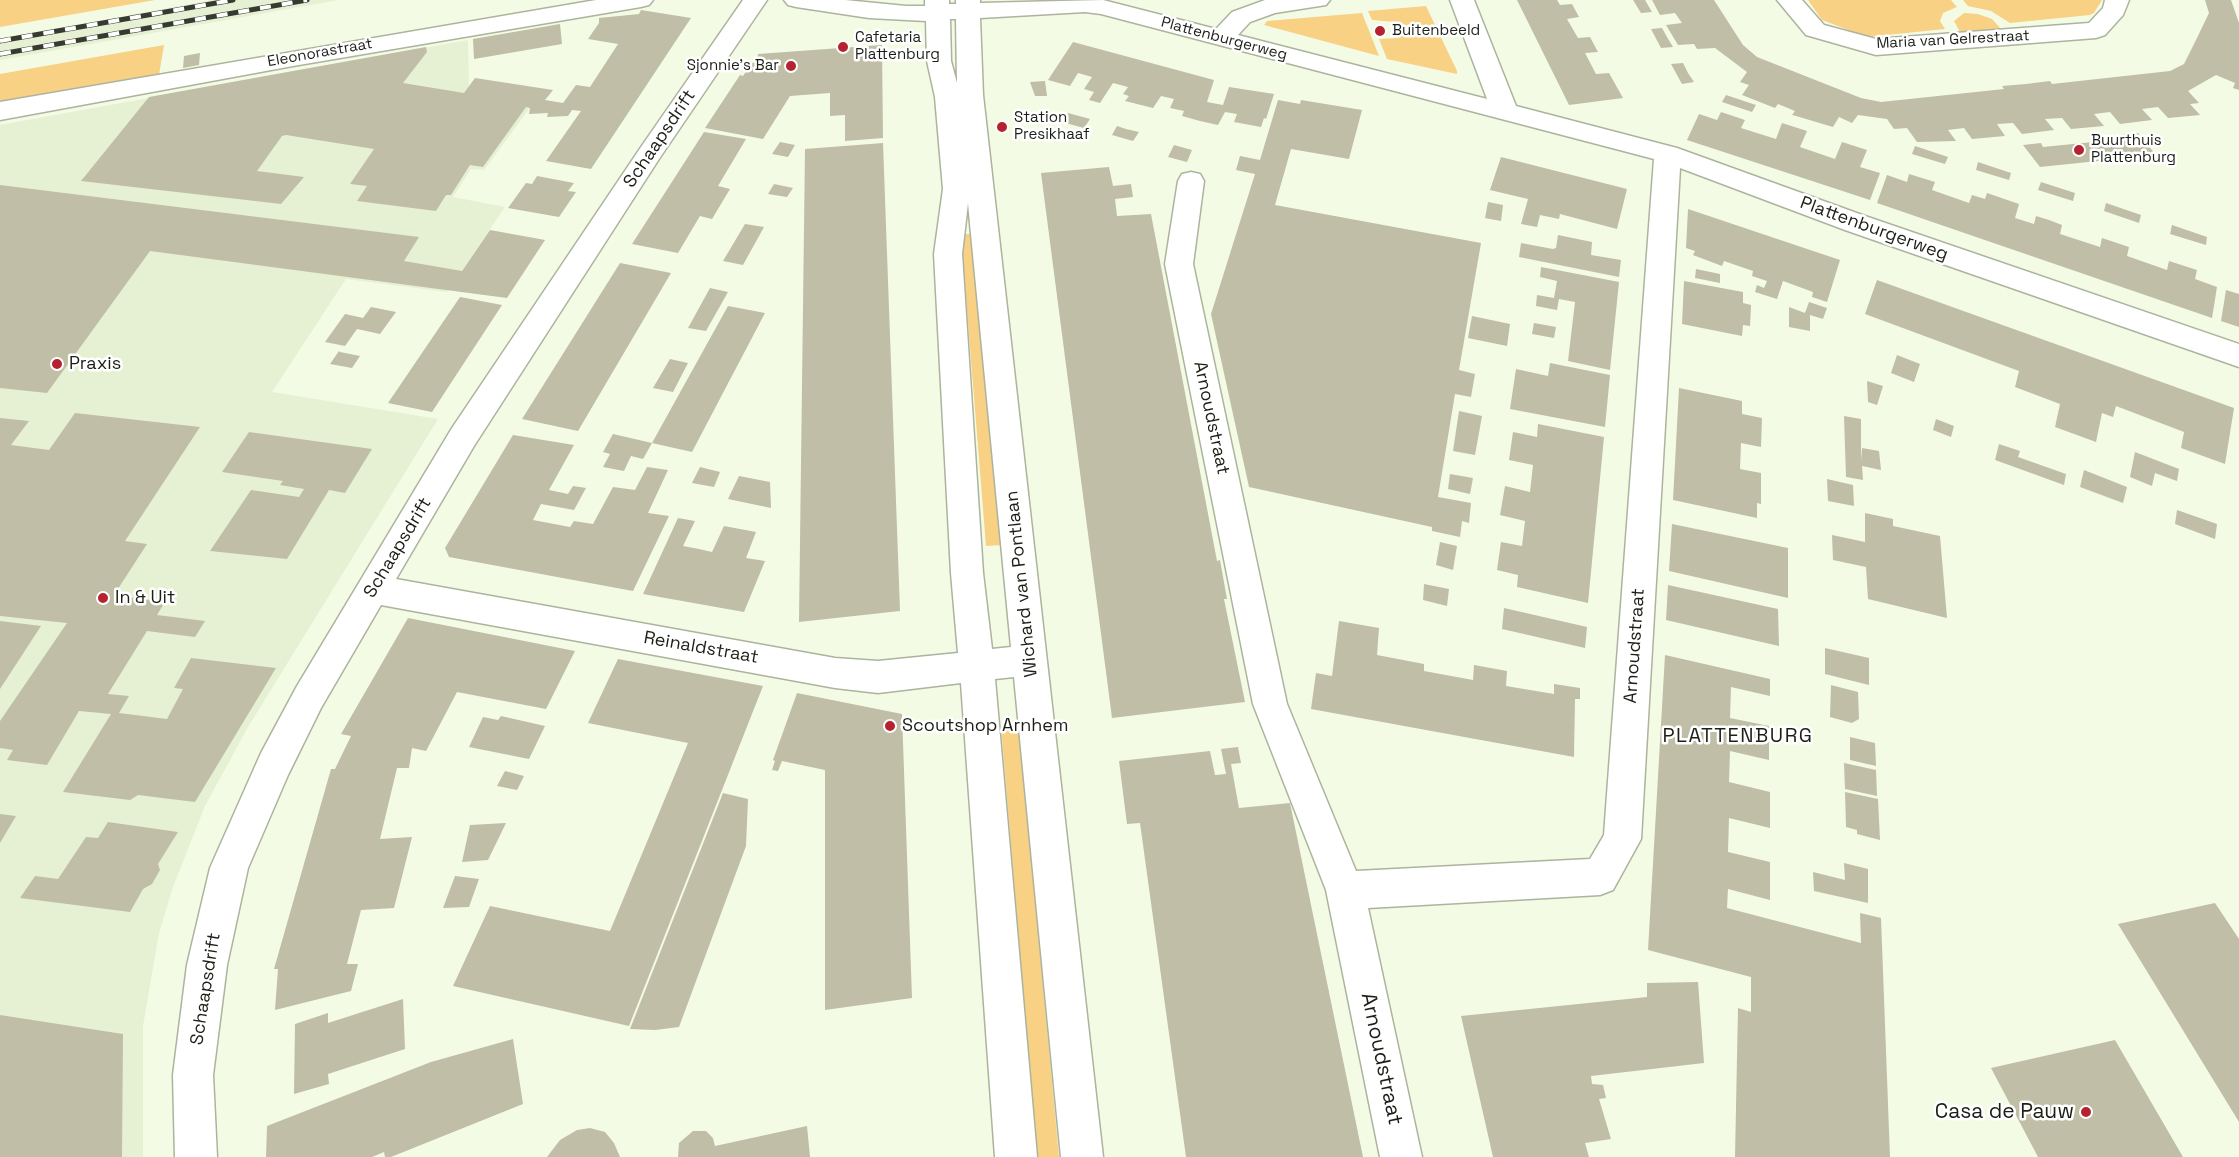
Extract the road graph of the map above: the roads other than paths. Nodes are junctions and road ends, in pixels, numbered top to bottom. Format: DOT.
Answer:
graph roads {
  1 [pos="641,0"];
  2 [pos="755,0"];
  3 [pos="796,0"];
  4 [pos="1318,0"];
  5 [pos="1462,0"];
  6 [pos="1789,0"];
  7 [pos="2117,0"];
  8 [pos="953,6"];
  9 [pos="1221,38"];
  10 [pos="0,111"];
  11 [pos="1506,114"];
  12 [pos="1668,154"];
  13 [pos="1191,181"];
  14 [pos="2239,356"];
  15 [pos="373,589"];
  16 [pos="1030,660"];
  17 [pos="977,666"];
  18 [pos="1345,890"];
  19 [pos="196,1157"];
  20 [pos="1016,1157"];
  21 [pos="1082,1157"];
  22 [pos="1401,1157"];
  1 -- 10 [label="street, Eleonorastraat"];
  2 -- 15 [label="street, Schaapsdrift"];
  3 -- 8 [label="street"];
  4 -- 9 [label="street"];
  5 -- 11 [label="street"];
  6 -- 7 [label="street, Maria van Gelrestraat"];
  8 -- 9 [label="street, Plattenburgerweg"];
  8 -- 16 [label="street, Wichard van Pontlaan"];
  8 -- 17 [label="street"];
  9 -- 11 [label="street, Plattenburgerweg"];
  11 -- 12 [label="street, Plattenburgerweg"];
  12 -- 14 [label="street, Plattenburgerweg"];
  12 -- 18 [label="street, Arnoudstraat"];
  13 -- 18 [label="street, Arnoudstraat"];
  15 -- 17 [label="street, Reinaldstraat"];
  15 -- 19 [label="street, Schaapsdrift"];
  16 -- 17 [label="street, Reinaldstraat"];
  16 -- 21 [label="street, Wichard van Pontlaan"];
  17 -- 20 [label="street"];
  18 -- 22 [label="street, Arnoudstraat"];
}
